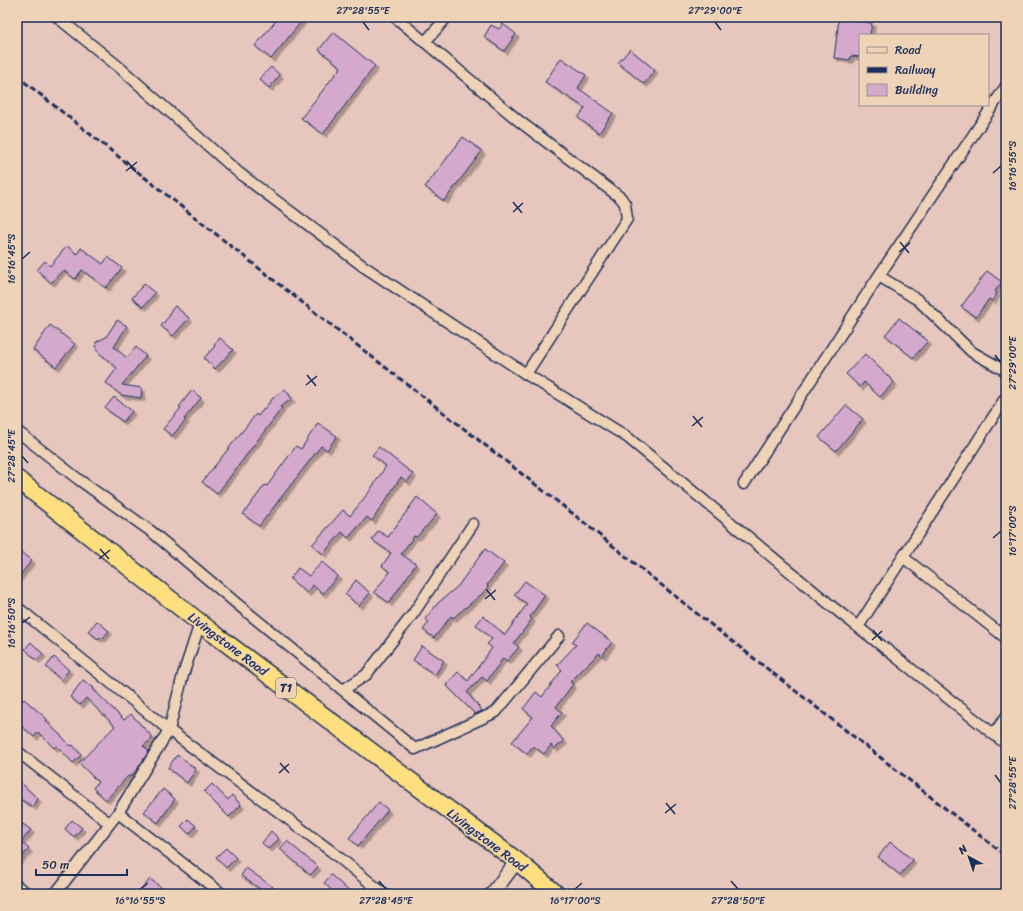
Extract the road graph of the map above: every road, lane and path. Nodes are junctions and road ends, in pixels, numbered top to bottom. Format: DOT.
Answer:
graph roads {
  1 [pos="57,17"];
  2 [pos="395,17"];
  3 [pos="447,17"];
  4 [pos="425,42"];
  5 [pos="1006,86"];
  6 [pos="879,276"];
  7 [pos="1006,371"];
  8 [pos="526,374"];
  9 [pos="1006,397"];
  10 [pos="17,430"];
  11 [pos="17,479"];
  12 [pos="744,484"];
  13 [pos="473,524"];
  14 [pos="903,557"];
  15 [pos="17,607"];
  16 [pos="200,623"];
  17 [pos="858,627"];
  18 [pos="559,636"];
  19 [pos="1006,638"];
  20 [pos="343,690"];
  21 [pos="1006,717"];
  22 [pos="169,730"];
  23 [pos="994,734"];
  24 [pos="1006,744"];
  25 [pos="17,750"];
  26 [pos="118,812"];
  27 [pos="109,823"];
  28 [pos="517,861"];
  29 [pos="17,886"];
  30 [pos="28,894"];
  31 [pos="55,894"];
  32 [pos="222,894"];
  33 [pos="384,894"];
  34 [pos="492,894"];
  35 [pos="556,894"];
  1 -- 8 [label="street"];
  2 -- 4 [label="street"];
  3 -- 4 [label="street"];
  4 -- 8 [label="street"];
  5 -- 6 [label="street"];
  6 -- 7 [label="street"];
  6 -- 12 [label="street"];
  8 -- 17 [label="street"];
  9 -- 14 [label="street"];
  10 -- 20 [label="street"];
  11 -- 16 [label="highway, Livingstone Road / T1"];
  13 -- 20 [label="street"];
  14 -- 17 [label="street"];
  14 -- 19 [label="street"];
  15 -- 22 [label="street"];
  16 -- 22 [label="street"];
  16 -- 28 [label="highway, Livingstone Road / T1"];
  17 -- 23 [label="street"];
  18 -- 20 [label="street"];
  21 -- 23 [label="street"];
  22 -- 26 [label="street"];
  22 -- 33 [label="street"];
  23 -- 24 [label="street"];
  25 -- 27 [label="street"];
  26 -- 27 [label="street"];
  26 -- 32 [label="street"];
  27 -- 31 [label="street"];
  28 -- 34 [label="street"];
  28 -- 35 [label="highway, Livingstone Road / T1"];
  29 -- 30 [label="street"];
}
